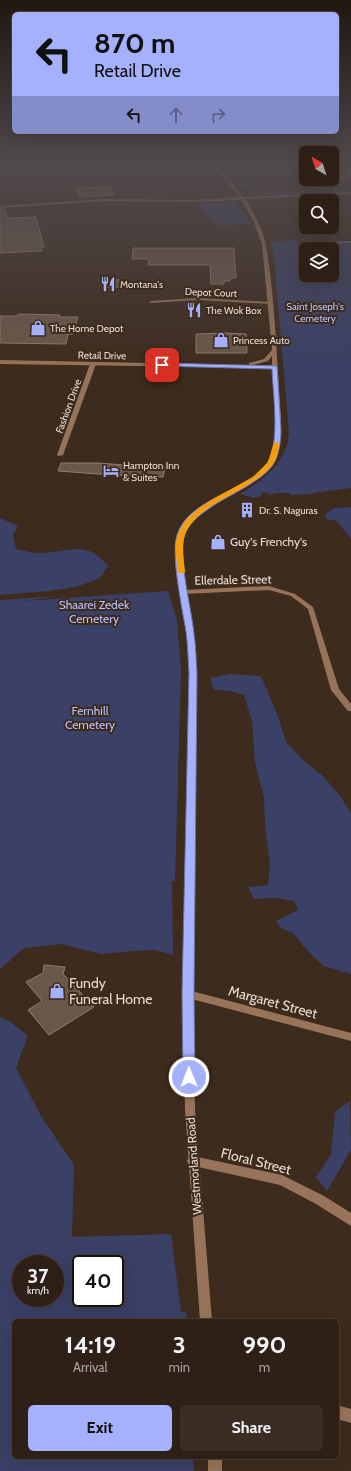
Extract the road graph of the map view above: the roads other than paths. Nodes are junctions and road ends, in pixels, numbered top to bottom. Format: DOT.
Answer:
graph roads {
  1 [pos="262,234"];
  2 [pos="151,302"];
  3 [pos="271,303"];
  4 [pos="274,350"];
  5 [pos="0,362"];
  6 [pos="93,364"];
  7 [pos="232,367"];
  8 [pos="275,368"];
  9 [pos="276,382"];
  10 [pos="60,455"];
  11 [pos="184,592"];
  12 [pos="351,709"];
  13 [pos="188,994"];
  14 [pos="351,1037"];
  15 [pos="193,1161"];
  16 [pos="351,1220"];
  17 [pos="206,1319"];
  18 [pos="339,1413"];
  19 [pos="351,1416"];
  20 [pos="215,1459"];
  21 [pos="215,1471"];
  1 -- 3 [label="street, Westmorland Road"];
  2 -- 3 [label="street, Depot Court"];
  3 -- 4 [label="street, Westmorland Road"];
  4 -- 7 [label="street"];
  4 -- 8 [label="street, Westmorland Road"];
  5 -- 6 [label="street, Retail Drive"];
  6 -- 7 [label="street, Retail Drive"];
  6 -- 10 [label="street, Fashion Drive"];
  7 -- 8 [label="street, Retail Drive"];
  7 -- 9 [label="street"];
  8 -- 9 [label="street, Westmorland Road"];
  9 -- 11 [label="street, Westmorland Road"];
  11 -- 12 [label="street, Ellerdale Street"];
  11 -- 13 [label="street, Westmorland Road"];
  13 -- 14 [label="street, Margaret Street"];
  13 -- 15 [label="street, Westmorland Road"];
  15 -- 16 [label="street, Floral Street"];
  15 -- 17 [label="street, Westmorland Road"];
  18 -- 19 [label="street"];
  20 -- 21 [label="street"];
}
